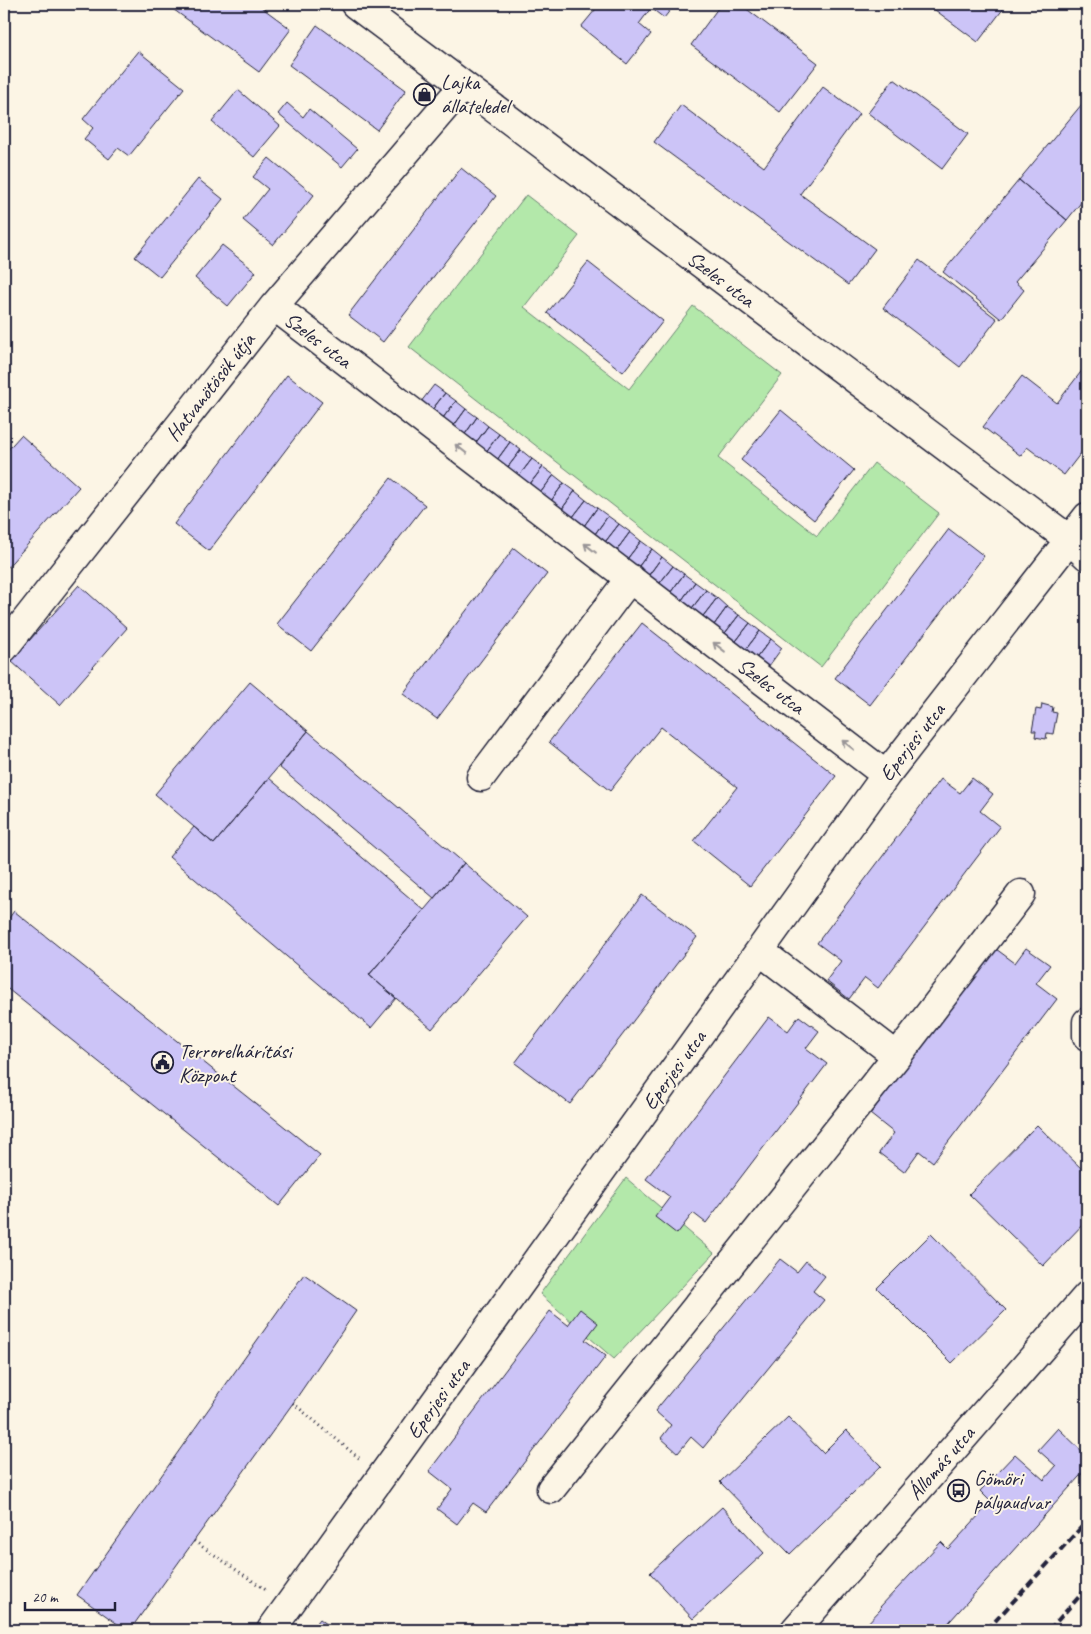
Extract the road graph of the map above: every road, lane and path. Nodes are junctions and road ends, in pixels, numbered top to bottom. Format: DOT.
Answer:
graph roads {
  1 [pos="355,4"];
  2 [pos="464,86"];
  3 [pos="274,306"];
  4 [pos="1087,517"];
  5 [pos="1079,548"];
  6 [pos="630,578"];
  7 [pos="4,648"];
  8 [pos="886,775"];
  9 [pos="482,777"];
  10 [pos="1021,894"];
  11 [pos="760,951"];
  12 [pos="1087,1022"];
  13 [pos="1087,1036"];
  14 [pos="897,1056"];
  15 [pos="1087,1296"];
  16 [pos="293,1403"];
  17 [pos="383,1475"];
  18 [pos="551,1489"];
  19 [pos="194,1541"];
  20 [pos="289,1605"];
  21 [pos="271,1630"];
  22 [pos="795,1630"];
  1 -- 2 [label="street, Szeles utca"];
  2 -- 3 [label="street, Hatvanötösök útja"];
  2 -- 5 [label="street, Szeles utca"];
  6 -- 3 [label="street, Szeles utca, one-way"];
  3 -- 7 [label="street, Hatvanötösök útja"];
  4 -- 5 [label="street, Eperjesi utca"];
  5 -- 8 [label="street, Eperjesi utca"];
  8 -- 6 [label="street, Szeles utca, one-way"];
  6 -- 9 [label="street"];
  8 -- 11 [label="street, Eperjesi utca"];
  10 -- 14 [label="street"];
  11 -- 14 [label="street"];
  11 -- 17 [label="street, Eperjesi utca"];
  12 -- 13 [label="street"];
  14 -- 18 [label="street"];
  15 -- 22 [label="street, Állomás utca"];
  16 -- 17 [label="path"];
  17 -- 20 [label="street, Eperjesi utca"];
  19 -- 20 [label="path"];
  20 -- 21 [label="street, Eperjesi utca"];
}
